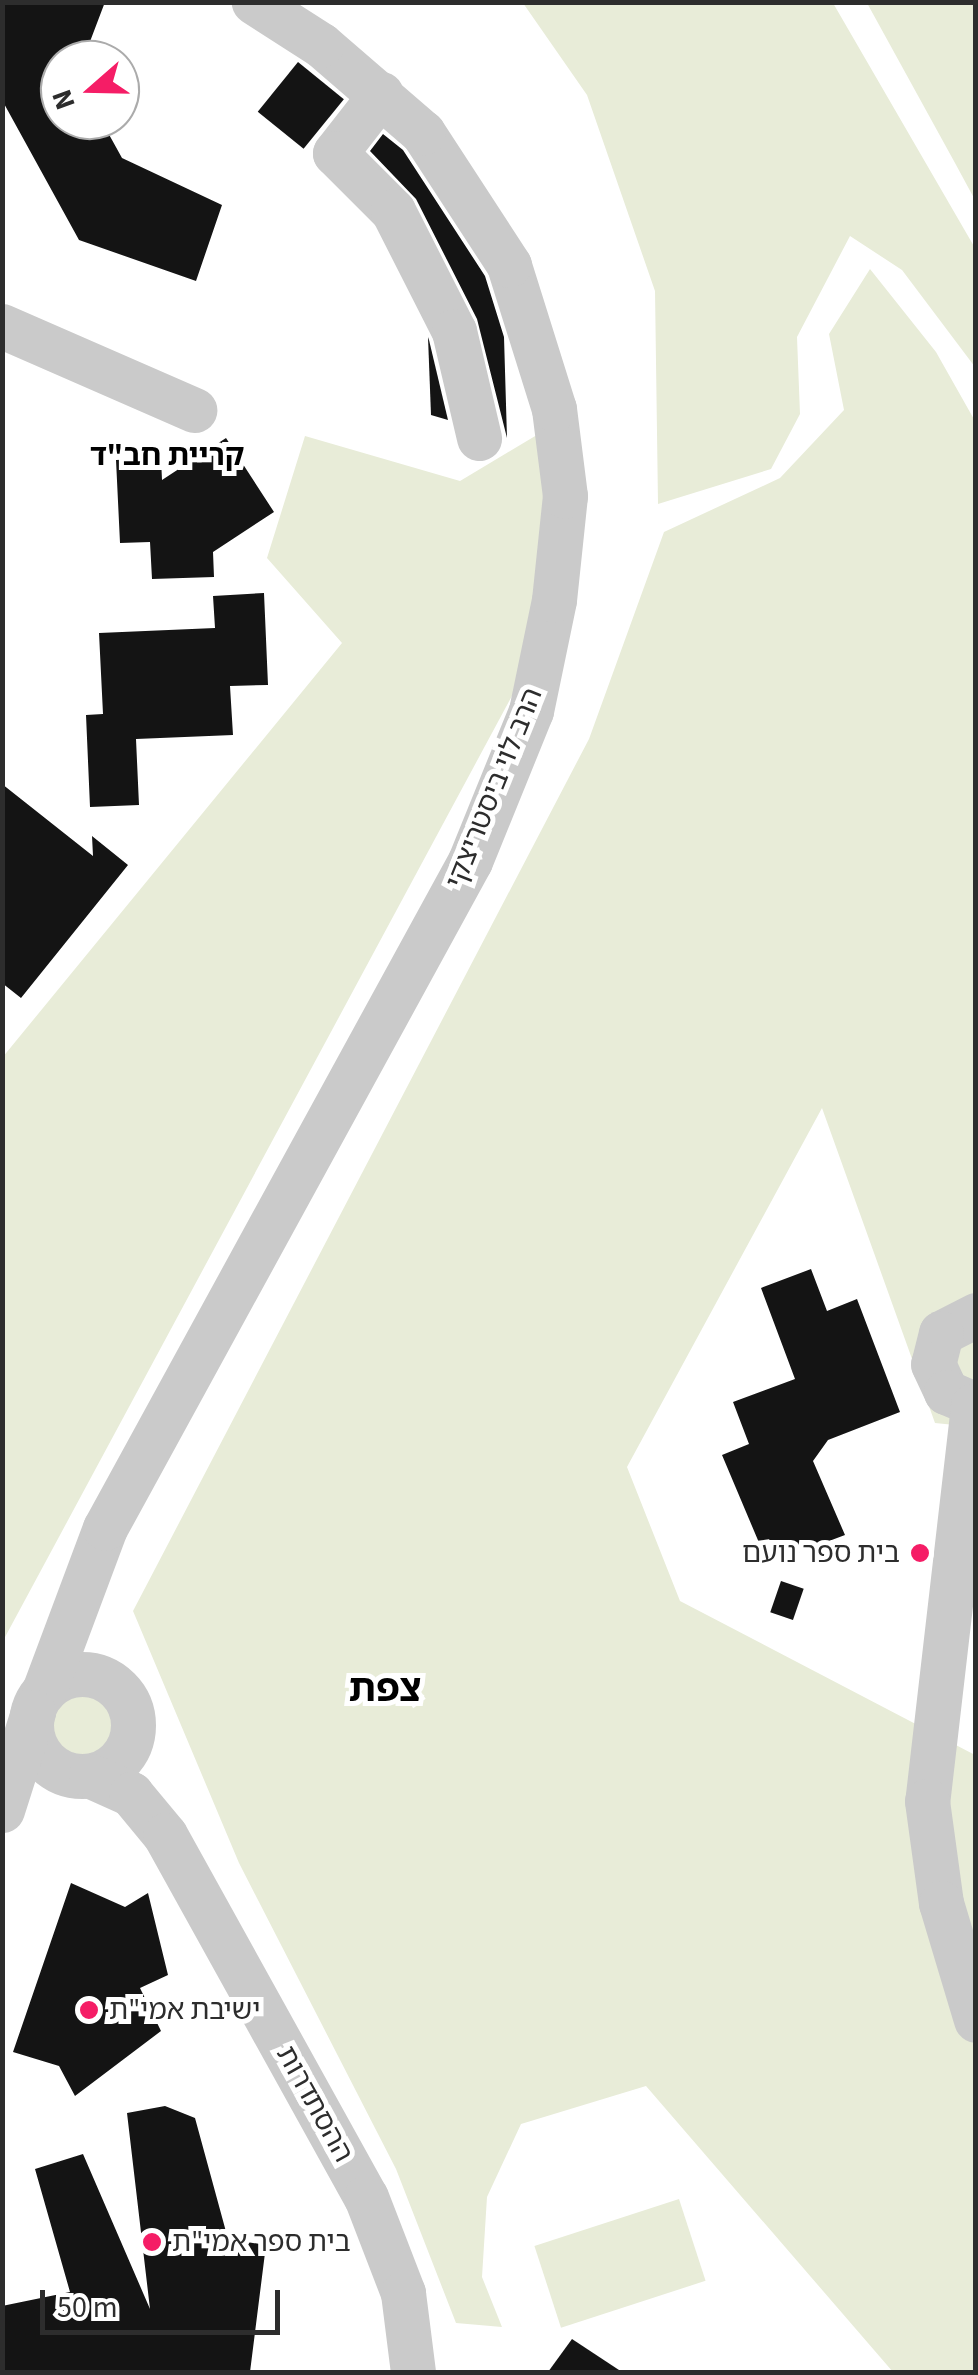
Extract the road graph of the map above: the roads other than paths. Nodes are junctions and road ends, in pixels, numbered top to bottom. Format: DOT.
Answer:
graph roads {
  1 [pos="254,2"];
  2 [pos="381,94"];
  3 [pos="2,326"];
  4 [pos="194,410"];
  5 [pos="479,438"];
  6 [pos="976,1314"];
  7 [pos="974,1406"];
  8 [pos="99,1544"];
  9 [pos="39,1699"];
  10 [pos="128,1713"];
  11 [pos="76,1774"];
  12 [pos="2,1810"];
  13 [pos="2,1824"];
  14 [pos="174,1851"];
  15 [pos="976,2020"];
  16 [pos="413,2372"];
  1 -- 2 [label="street, הרב לוי ביסטריצקי"];
  2 -- 5 [label="street"];
  2 -- 8 [label="street, הרב לוי ביסטריצקי"];
  3 -- 4 [label="street"];
  6 -- 7 [label="street"];
  7 -- 15 [label="street"];
  8 -- 9 [label="street, הרב לוי ביסטריצקי"];
  8 -- 10 [label="street, הרב לוי ביסטריצקי"];
  9 -- 10 [label="street"];
  9 -- 11 [label="street"];
  9 -- 12 [label="street, הרב לוי ביסטריצקי"];
  10 -- 11 [label="street"];
  10 -- 14 [label="street, ההסתדרות"];
  11 -- 13 [label="street"];
  11 -- 14 [label="street, ההסתדרות"];
  14 -- 16 [label="street, ההסתדרות"];
}
